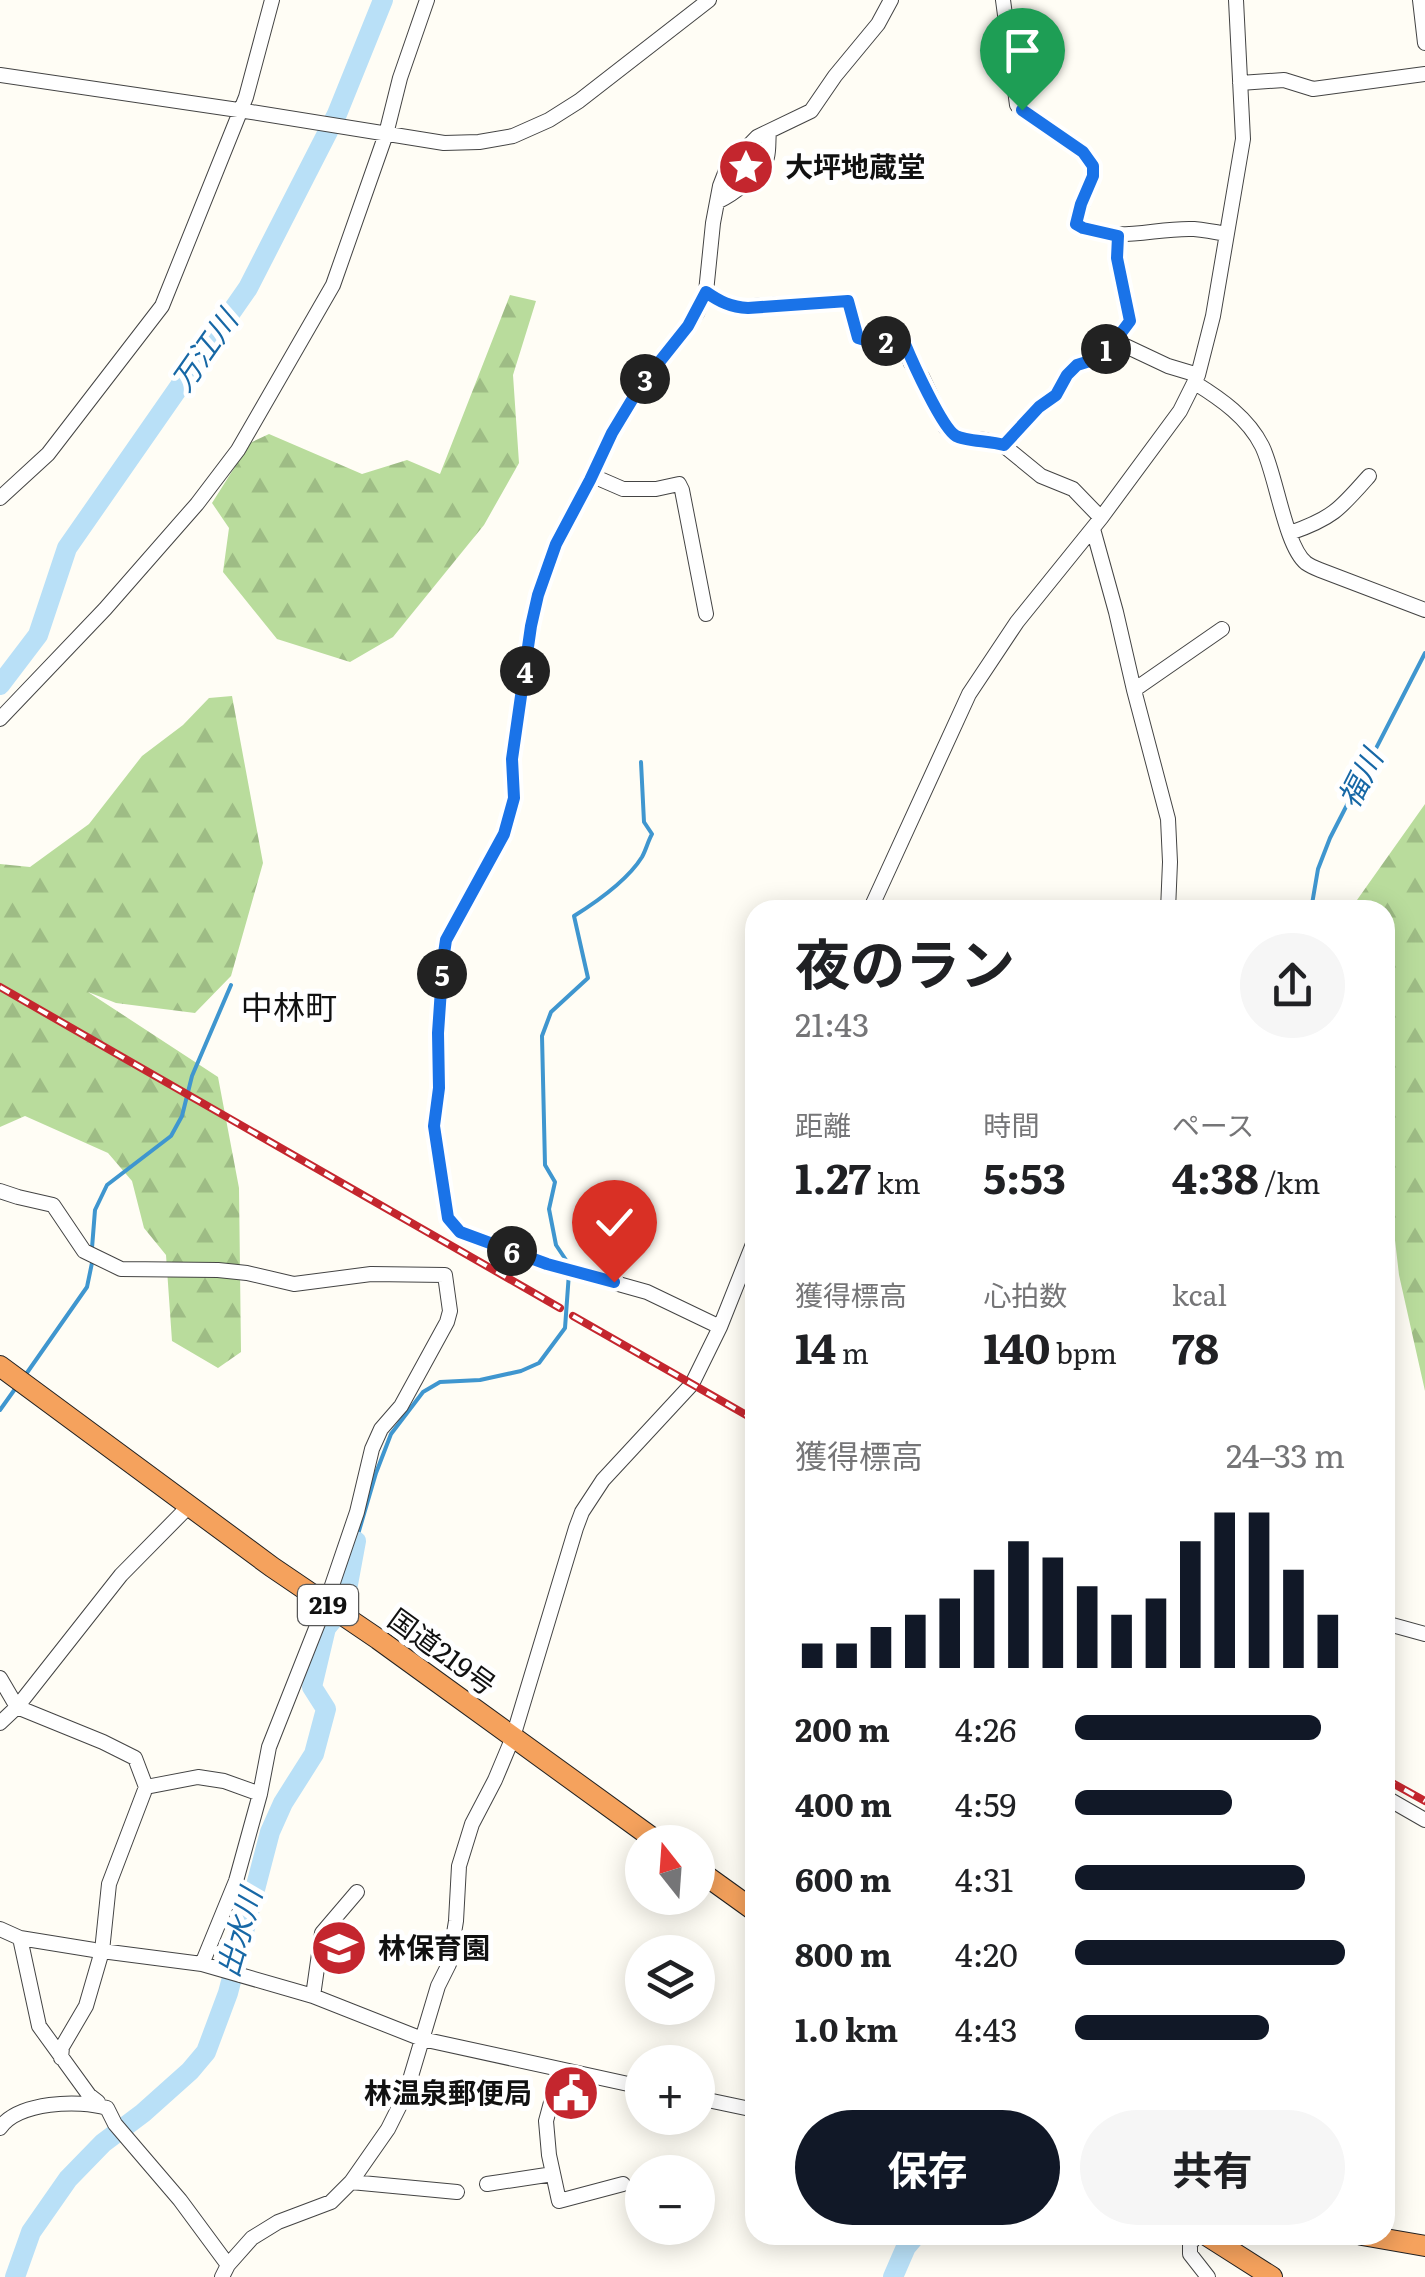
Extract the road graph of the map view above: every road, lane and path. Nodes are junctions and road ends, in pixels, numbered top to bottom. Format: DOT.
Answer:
graph roads {
  1 [pos="272,0"];
  2 [pos="428,0"];
  3 [pos="709,0"];
  4 [pos="891,0"];
  5 [pos="1003,0"];
  6 [pos="1236,0"];
  7 [pos="1420,0"];
  8 [pos="1425,43"];
  9 [pos="1425,74"];
  10 [pos="0,75"];
  11 [pos="1240,83"];
  12 [pos="242,110"];
  13 [pos="768,132"];
  14 [pos="382,133"];
  15 [pos="717,202"];
  16 [pos="1226,234"];
  17 [pos="1118,236"];
  18 [pos="706,292"];
  19 [pos="1115,341"];
  20 [pos="1197,379"];
  21 [pos="1004,445"];
  22 [pos="593,476"];
  23 [pos="1368,476"];
  24 [pos="0,498"];
  25 [pos="1097,524"];
  26 [pos="1290,533"];
  27 [pos="1425,610"];
  28 [pos="706,614"];
  29 [pos="1222,630"];
  30 [pos="1134,690"];
  31 [pos="0,719"];
  32 [pos="875,900"];
  33 [pos="1168,900"];
  34 [pos="0,1190"];
  35 [pos="745,1263"];
  36 [pos="720,1327"];
  37 [pos="0,1366"];
  38 [pos="189,1506"];
  39 [pos="326,1604"];
  40 [pos="1395,1626"];
  41 [pos="1425,1634"];
  42 [pos="0,1678"];
  43 [pos="17,1707"];
  44 [pos="0,1722"];
  45 [pos="513,1738"];
  46 [pos="146,1787"];
  47 [pos="260,1794"];
  48 [pos="1395,1804"];
  49 [pos="1425,1820"];
  50 [pos="634,1825"];
  51 [pos="715,1882"];
  52 [pos="357,1892"];
  53 [pos="745,1904"];
  54 [pos="0,1930"];
  55 [pos="20,1938"];
  56 [pos="102,1951"];
  57 [pos="202,1964"];
  58 [pos="313,1996"];
  59 [pos="422,2039"];
  60 [pos="60,2058"];
  61 [pos="560,2069"];
  62 [pos="625,2083"];
  63 [pos="715,2102"];
  64 [pos="106,2108"];
  65 [pos="745,2108"];
  66 [pos="0,2128"];
  67 [pos="553,2174"];
  68 [pos="351,2182"];
  69 [pos="487,2184"];
  70 [pos="622,2184"];
  71 [pos="457,2192"];
  72 [pos="1395,2241"];
  73 [pos="1190,2245"];
  74 [pos="1222,2245"];
  75 [pos="1425,2246"];
  76 [pos="225,2271"];
  77 [pos="1208,2277"];
  78 [pos="1272,2277"];
  1 -- 12 [label="street"];
  2 -- 14 [label="street"];
  3 -- 14 [label="street"];
  4 -- 13 [label="street"];
  5 -- 17 [label="street"];
  6 -- 11 [label="street"];
  7 -- 8 [label="street"];
  9 -- 11 [label="street"];
  10 -- 12 [label="street"];
  11 -- 16 [label="street"];
  12 -- 14 [label="street"];
  12 -- 24 [label="street"];
  13 -- 15 [label="street"];
  13 -- 15 [label="street"];
  14 -- 31 [label="street"];
  15 -- 18 [label="street"];
  16 -- 17 [label="street"];
  16 -- 20 [label="street"];
  17 -- 19 [label="street"];
  18 -- 21 [label="street"];
  18 -- 22 [label="street"];
  19 -- 20 [label="street"];
  19 -- 21 [label="street"];
  20 -- 25 [label="street"];
  20 -- 26 [label="street"];
  21 -- 25 [label="street"];
  22 -- 28 [label="street"];
  22 -- 36 [label="street"];
  23 -- 26 [label="street"];
  25 -- 30 [label="street"];
  25 -- 32 [label="street"];
  26 -- 27 [label="street"];
  29 -- 30 [label="street"];
  30 -- 33 [label="street"];
  34 -- 39 [label="street"];
  35 -- 36 [label="street"];
  36 -- 45 [label="street"];
  37 -- 38 [label="highway, 国道219号 / 219"];
  38 -- 39 [label="highway, 国道219号 / 219"];
  38 -- 43 [label="street"];
  39 -- 45 [label="highway, 国道219号 / 219"];
  39 -- 47 [label="street"];
  40 -- 41 [label="street"];
  42 -- 43 [label="street"];
  43 -- 44 [label="street"];
  43 -- 46 [label="street"];
  45 -- 50 [label="highway, 国道219号 / 219"];
  45 -- 59 [label="street"];
  46 -- 47 [label="street"];
  46 -- 56 [label="street"];
  47 -- 57 [label="street"];
  48 -- 49 [label="street"];
  51 -- 53 [label="highway"];
  52 -- 58 [label="street"];
  54 -- 55 [label="street"];
  55 -- 56 [label="street"];
  55 -- 60 [label="street"];
  56 -- 57 [label="street"];
  56 -- 60 [label="street"];
  57 -- 58 [label="street"];
  58 -- 59 [label="street"];
  59 -- 61 [label="street"];
  59 -- 68 [label="street"];
  60 -- 64 [label="street"];
  61 -- 62 [label="street"];
  61 -- 67 [label="street"];
  63 -- 65 [label="street"];
  64 -- 66 [label="street"];
  64 -- 76 [label="street"];
  67 -- 69 [label="street"];
  67 -- 70 [label="street"];
  68 -- 71 [label="street"];
  68 -- 76 [label="street"];
  72 -- 75 [label="highway"];
  73 -- 77 [label="street"];
  74 -- 78 [label="highway"];
}
